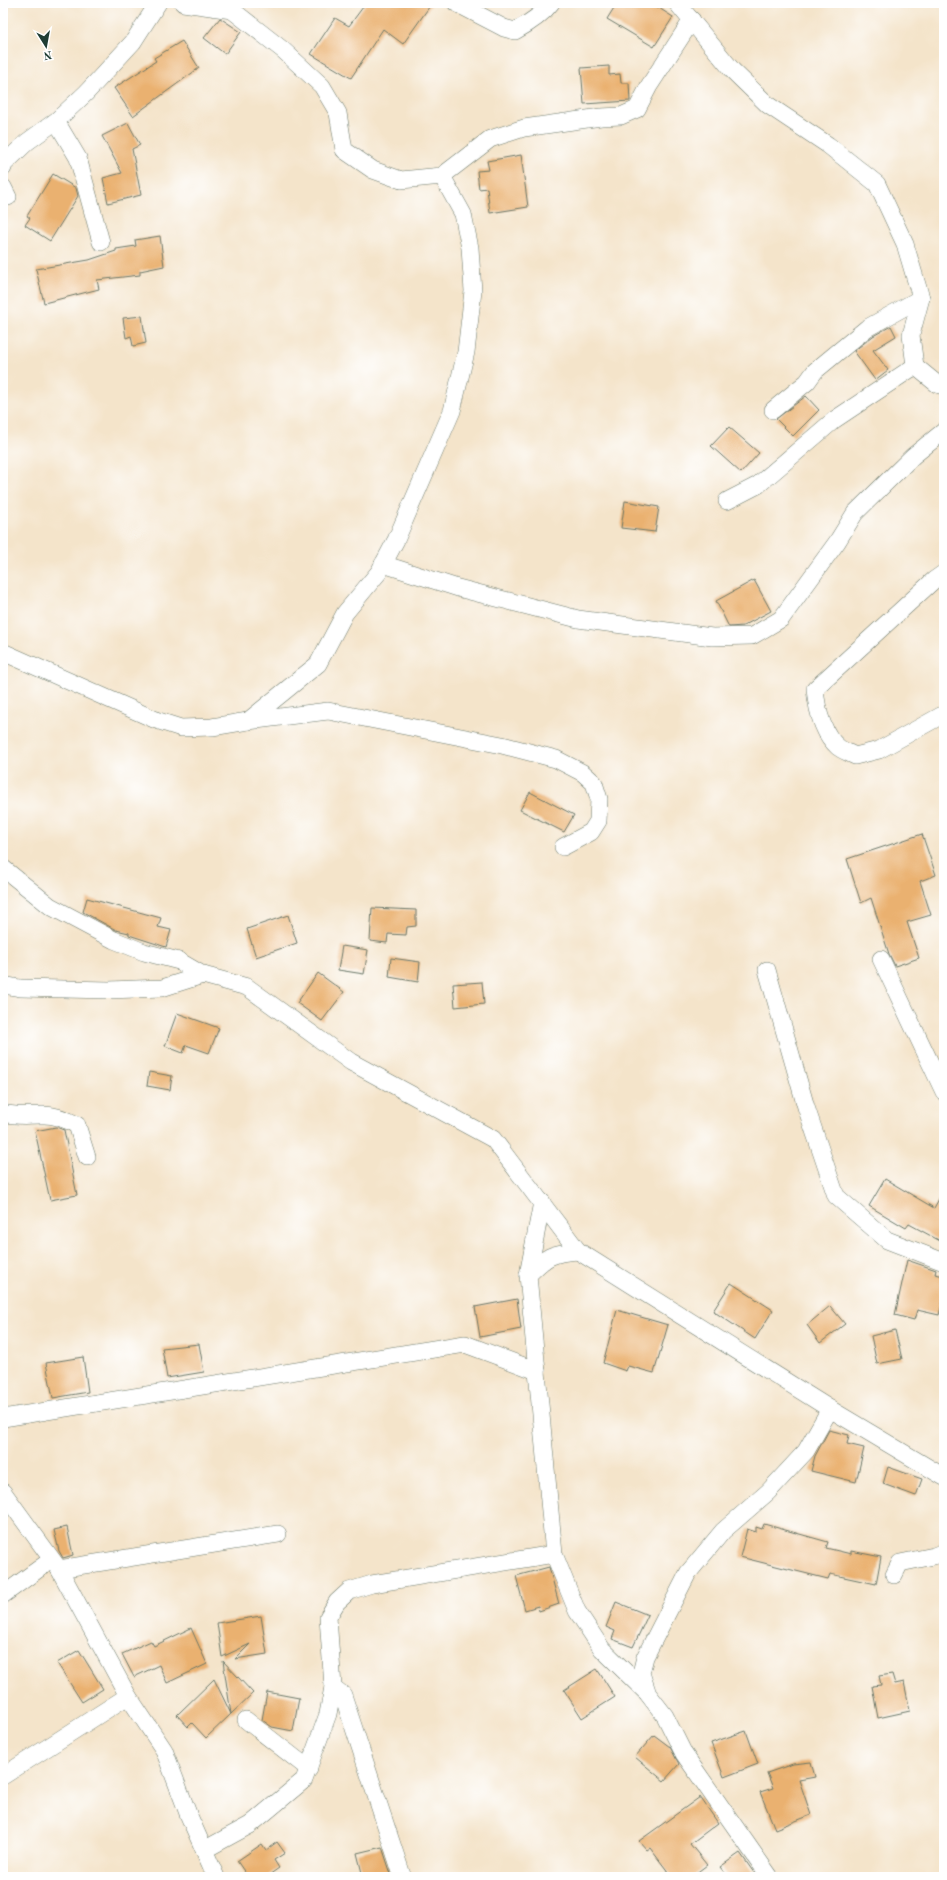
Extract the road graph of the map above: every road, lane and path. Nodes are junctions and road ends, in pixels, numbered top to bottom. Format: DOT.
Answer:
graph roads {
  1 [pos="158,3"];
  2 [pos="183,3"];
  3 [pos="456,3"];
  4 [pos="551,3"];
  5 [pos="678,3"];
  6 [pos="229,6"];
  7 [pos="692,20"];
  8 [pos="56,120"];
  9 [pos="3,168"];
  10 [pos="442,176"];
  11 [pos="101,242"];
  12 [pos="920,298"];
  13 [pos="915,366"];
  14 [pos="944,386"];
  15 [pos="773,410"];
  16 [pos="944,431"];
  17 [pos="728,501"];
  18 [pos="383,564"];
  19 [pos="944,573"];
  20 [pos="3,652"];
  21 [pos="944,714"];
  22 [pos="248,721"];
  23 [pos="562,847"];
  24 [pos="3,868"];
  25 [pos="881,960"];
  26 [pos="767,970"];
  27 [pos="203,975"];
  28 [pos="3,985"];
  29 [pos="944,1092"];
  30 [pos="3,1113"];
  31 [pos="87,1157"];
  32 [pos="542,1202"];
  33 [pos="578,1251"];
  34 [pos="944,1262"];
  35 [pos="528,1275"];
  36 [pos="537,1370"];
  37 [pos="830,1409"];
  38 [pos="3,1418"];
  39 [pos="944,1477"];
  40 [pos="3,1492"];
  41 [pos="278,1534"];
  42 [pos="944,1552"];
  43 [pos="554,1554"];
  44 [pos="55,1564"];
  45 [pos="894,1575"];
  46 [pos="3,1595"];
  47 [pos="333,1687"];
  48 [pos="648,1694"];
  49 [pos="128,1696"];
  50 [pos="246,1720"];
  51 [pos="309,1768"];
  52 [pos="3,1776"];
  53 [pos="204,1850"];
  54 [pos="402,1875"];
  55 [pos="216,1877"];
  56 [pos="770,1877"];
  1 -- 8 [label="street"];
  2 -- 6 [label="street"];
  3 -- 4 [label="street"];
  5 -- 7 [label="street"];
  6 -- 10 [label="street"];
  7 -- 10 [label="street"];
  7 -- 12 [label="street"];
  8 -- 9 [label="street"];
  8 -- 11 [label="street"];
  10 -- 18 [label="street"];
  12 -- 13 [label="street"];
  12 -- 15 [label="street"];
  13 -- 14 [label="street"];
  13 -- 17 [label="street"];
  16 -- 18 [label="street"];
  18 -- 22 [label="street"];
  19 -- 21 [label="street"];
  20 -- 22 [label="street"];
  22 -- 23 [label="street"];
  24 -- 27 [label="street"];
  25 -- 29 [label="street"];
  26 -- 34 [label="street"];
  27 -- 28 [label="street"];
  27 -- 32 [label="street"];
  30 -- 31 [label="street"];
  32 -- 33 [label="street"];
  32 -- 35 [label="street"];
  33 -- 35 [label="street"];
  33 -- 37 [label="street"];
  35 -- 36 [label="street"];
  36 -- 38 [label="street"];
  36 -- 43 [label="street"];
  37 -- 39 [label="street"];
  37 -- 48 [label="street"];
  40 -- 44 [label="street"];
  41 -- 44 [label="street"];
  42 -- 45 [label="street"];
  43 -- 47 [label="street"];
  43 -- 48 [label="street"];
  44 -- 46 [label="street"];
  44 -- 49 [label="street"];
  47 -- 51 [label="street"];
  47 -- 54 [label="street"];
  48 -- 56 [label="street"];
  49 -- 52 [label="street"];
  49 -- 53 [label="street"];
  50 -- 51 [label="street"];
  51 -- 53 [label="street"];
  53 -- 55 [label="street"];
}
